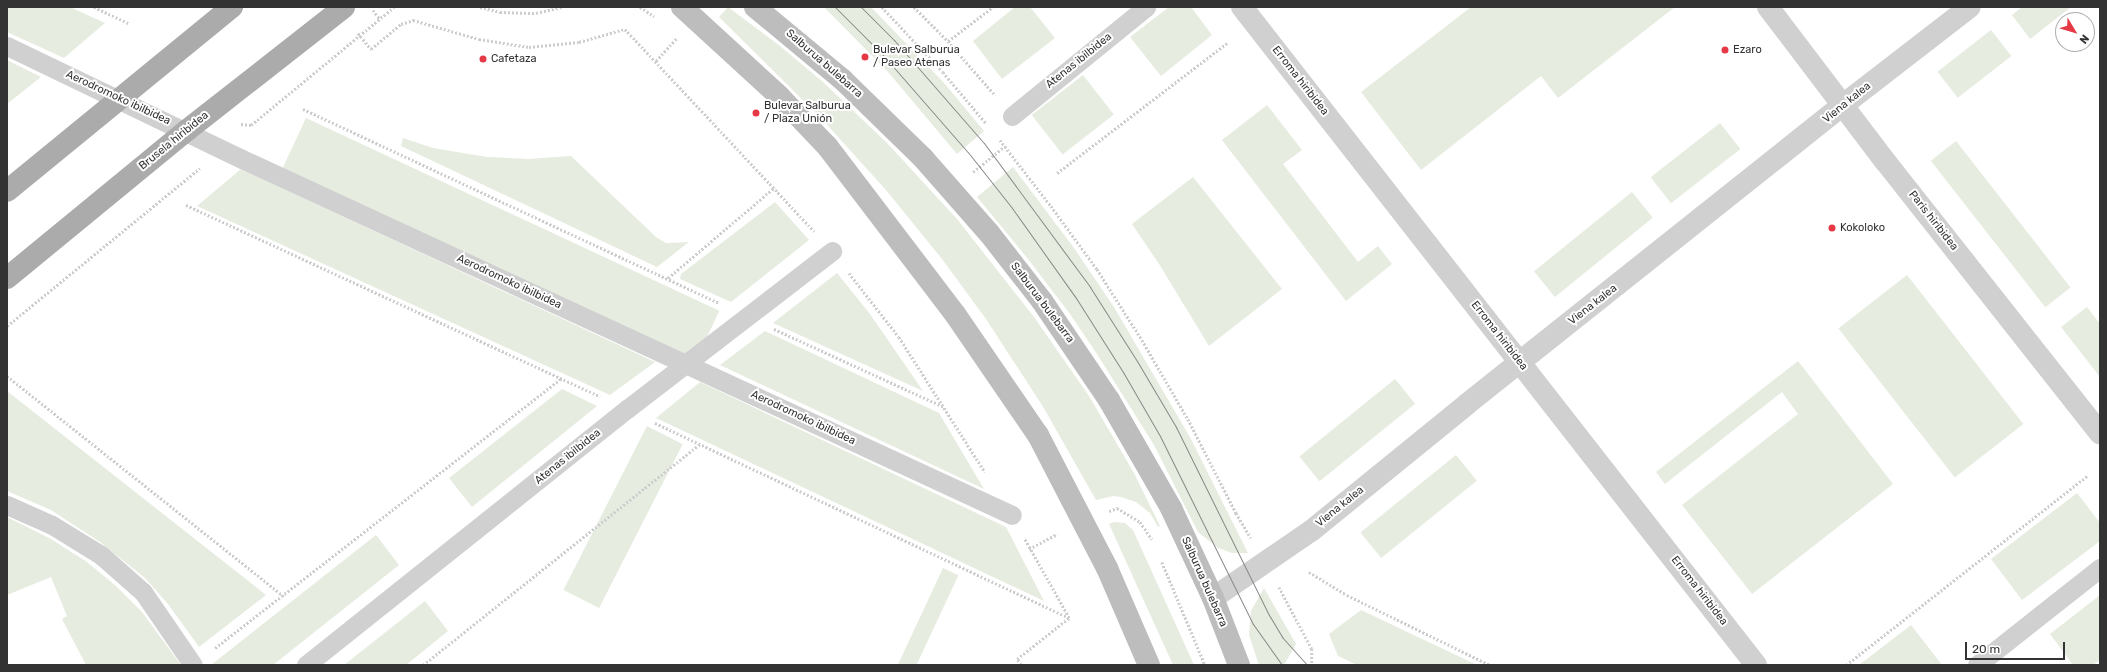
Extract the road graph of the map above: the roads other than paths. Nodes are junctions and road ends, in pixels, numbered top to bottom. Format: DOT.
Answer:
graph roads {
  1 [pos="232,7"];
  2 [pos="682,7"];
  3 [pos="755,7"];
  4 [pos="1146,7"];
  5 [pos="1242,7"];
  6 [pos="1768,7"];
  7 [pos="1970,7"];
  8 [pos="342,9"];
  9 [pos="7,46"];
  10 [pos="119,99"];
  11 [pos="1843,105"];
  12 [pos="1012,116"];
  13 [pos="186,131"];
  14 [pos="7,191"];
  15 [pos="832,250"];
  16 [pos="7,278"];
  17 [pos="687,363"];
  18 [pos="1520,363"];
  19 [pos="2100,433"];
  20 [pos="7,505"];
  21 [pos="1012,515"];
  22 [pos="2100,568"];
  23 [pos="1213,598"];
  24 [pos="193,665"];
  25 [pos="306,665"];
  26 [pos="1149,665"];
  27 [pos="1239,665"];
  28 [pos="1756,665"];
  29 [pos="1977,665"];
  1 -- 10 [label="main road"];
  2 -- 26 [label="main road"];
  3 -- 23 [label="main road, Salburua bulebarra"];
  4 -- 12 [label="street, Atenas ibilbidea"];
  5 -- 18 [label="street, Erroma hiribidea"];
  6 -- 11 [label="street, Paris hiribidea"];
  7 -- 11 [label="street, Viena kalea"];
  8 -- 13 [label="main road, Brusela hiribidea"];
  9 -- 10 [label="street, Aerodromoko ibilbidea"];
  10 -- 13 [label="street, Aerodromoko ibilbidea"];
  10 -- 14 [label="main road"];
  11 -- 18 [label="street, Viena kalea"];
  11 -- 19 [label="street, Paris hiribidea"];
  13 -- 16 [label="main road, Brusela hiribidea"];
  13 -- 17 [label="street, Aerodromoko ibilbidea"];
  15 -- 17 [label="street, Atenas ibilbidea"];
  17 -- 21 [label="street, Aerodromoko ibilbidea"];
  17 -- 25 [label="street, Atenas ibilbidea"];
  18 -- 23 [label="street, Viena kalea"];
  18 -- 28 [label="street, Erroma hiribidea"];
  20 -- 24 [label="street"];
  22 -- 29 [label="street"];
  23 -- 27 [label="main road, Salburua bulebarra"];
}
